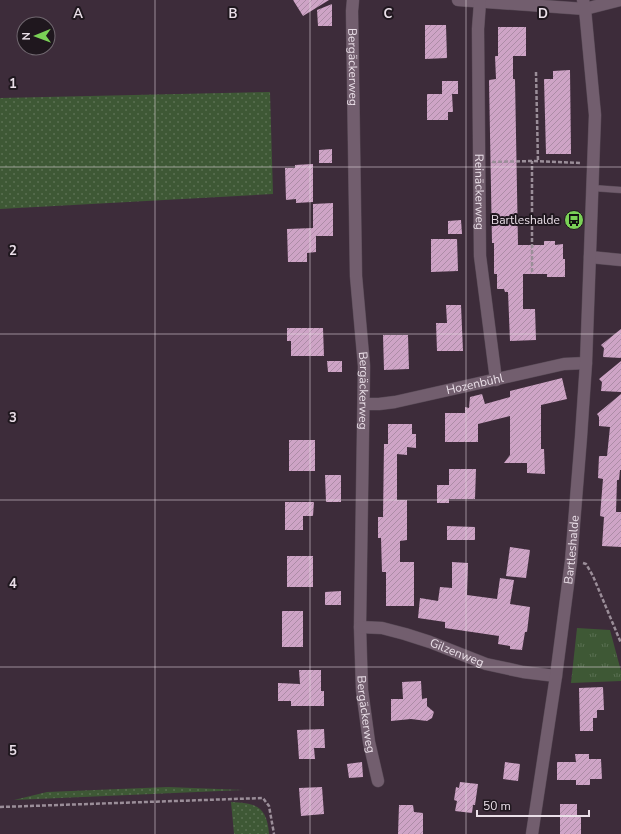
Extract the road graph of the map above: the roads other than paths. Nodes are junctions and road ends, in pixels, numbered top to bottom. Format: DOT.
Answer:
graph roads {
  1 [pos="353,0"];
  2 [pos="458,0"];
  3 [pos="620,0"];
  4 [pos="480,2"];
  5 [pos="584,4"];
  6 [pos="593,188"];
  7 [pos="621,190"];
  8 [pos="590,257"];
  9 [pos="621,260"];
  10 [pos="586,363"];
  11 [pos="496,380"];
  12 [pos="365,404"];
  13 [pos="360,627"];
  14 [pos="556,676"];
  15 [pos="378,781"];
  16 [pos="532,834"];
  1 -- 12 [label="street, Bergäckerweg"];
  2 -- 4 [label="street"];
  3 -- 5 [label="street"];
  4 -- 5 [label="street"];
  4 -- 11 [label="street, Reinäckerweg"];
  5 -- 6 [label="street, Bartleshalde"];
  6 -- 7 [label="lane"];
  6 -- 8 [label="street, Bartleshalde"];
  8 -- 9 [label="street"];
  8 -- 10 [label="street, Bartleshalde"];
  10 -- 11 [label="street, Hozenbühl"];
  10 -- 14 [label="street, Bartleshalde"];
  11 -- 12 [label="street, Hozenbühl"];
  12 -- 13 [label="street, Bergäckerweg"];
  13 -- 14 [label="street, Gilzenweg"];
  13 -- 15 [label="street, Bergäckerweg"];
  14 -- 16 [label="street, Bartleshalde"];
}
